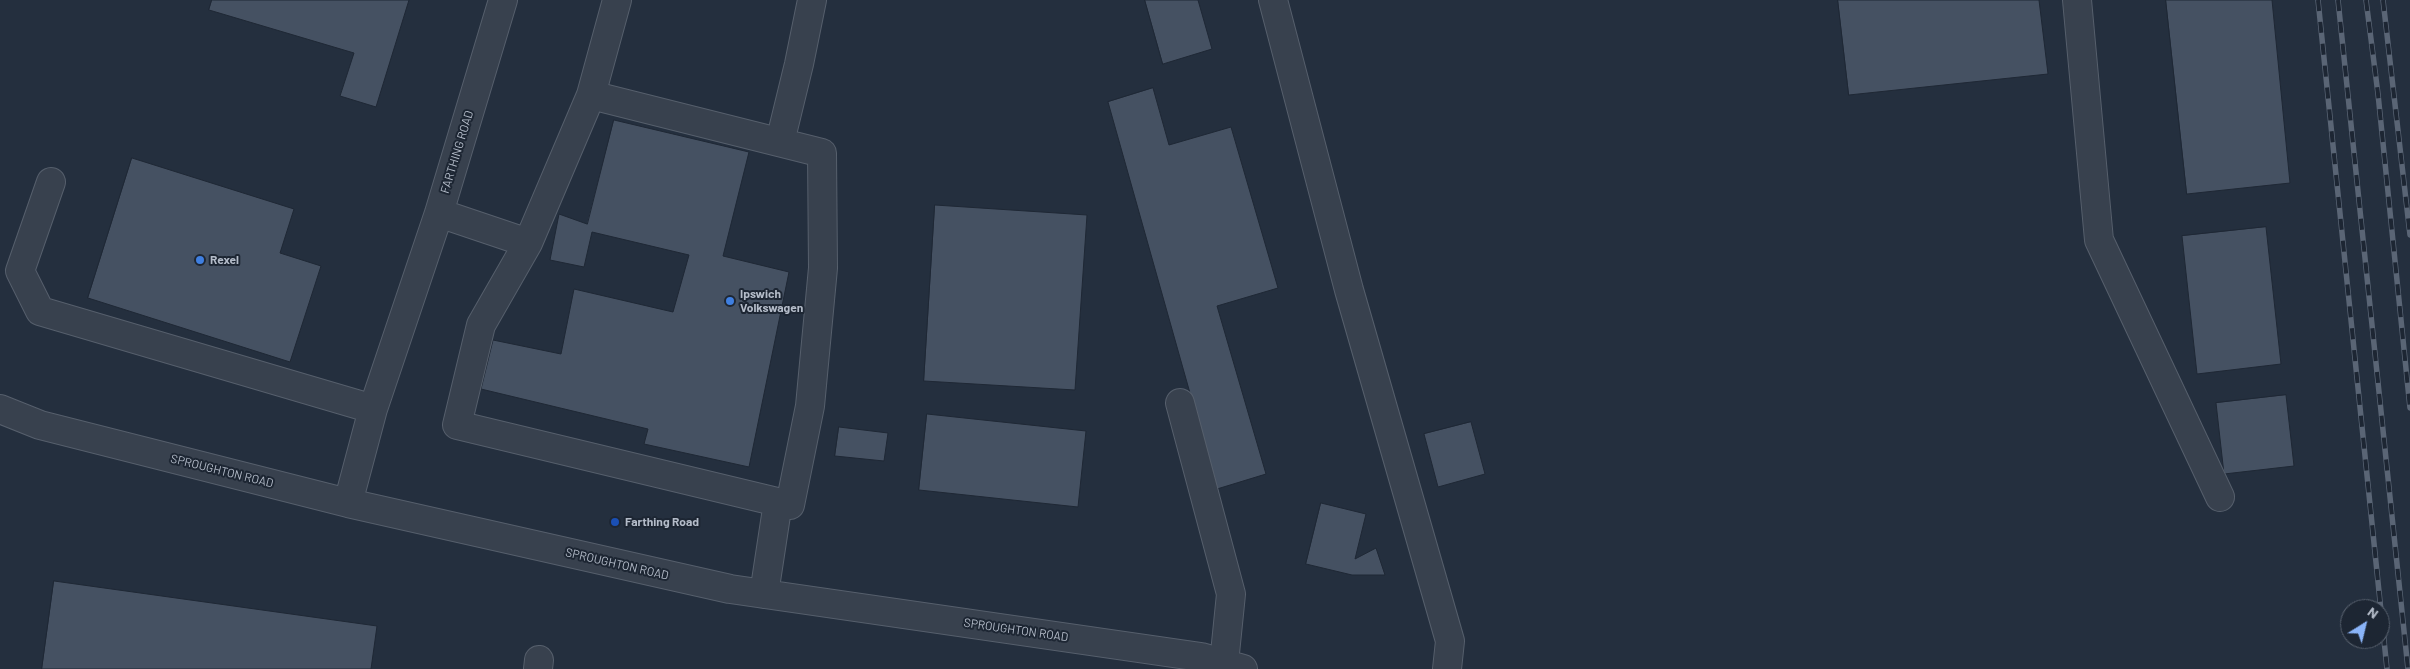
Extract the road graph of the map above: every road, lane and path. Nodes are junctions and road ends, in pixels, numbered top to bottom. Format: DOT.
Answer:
graph roads {
  1 [pos="503,0"];
  2 [pos="617,0"];
  3 [pos="812,0"];
  4 [pos="1273,0"];
  5 [pos="2077,0"];
  6 [pos="591,95"];
  7 [pos="780,142"];
  8 [pos="51,182"];
  9 [pos="439,213"];
  10 [pos="528,243"];
  11 [pos="1180,403"];
  12 [pos="0,408"];
  13 [pos="373,409"];
  14 [pos="2220,497"];
  15 [pos="778,502"];
  16 [pos="348,504"];
  17 [pos="764,594"];
  18 [pos="1234,666"];
  19 [pos="1448,669"];
  1 -- 9 [label="street, FARTHING ROAD"];
  2 -- 6 [label="street"];
  3 -- 7 [label="street"];
  4 -- 19 [label="street"];
  5 -- 14 [label="street"];
  6 -- 7 [label="street"];
  6 -- 10 [label="street"];
  7 -- 15 [label="street"];
  8 -- 13 [label="street"];
  9 -- 10 [label="street"];
  9 -- 13 [label="street, FARTHING ROAD"];
  10 -- 15 [label="street"];
  11 -- 18 [label="street"];
  12 -- 16 [label="street, SPROUGHTON ROAD"];
  13 -- 16 [label="street, FARTHING ROAD"];
  15 -- 17 [label="street"];
  16 -- 17 [label="street, SPROUGHTON ROAD"];
  17 -- 18 [label="street, SPROUGHTON ROAD"];
}
